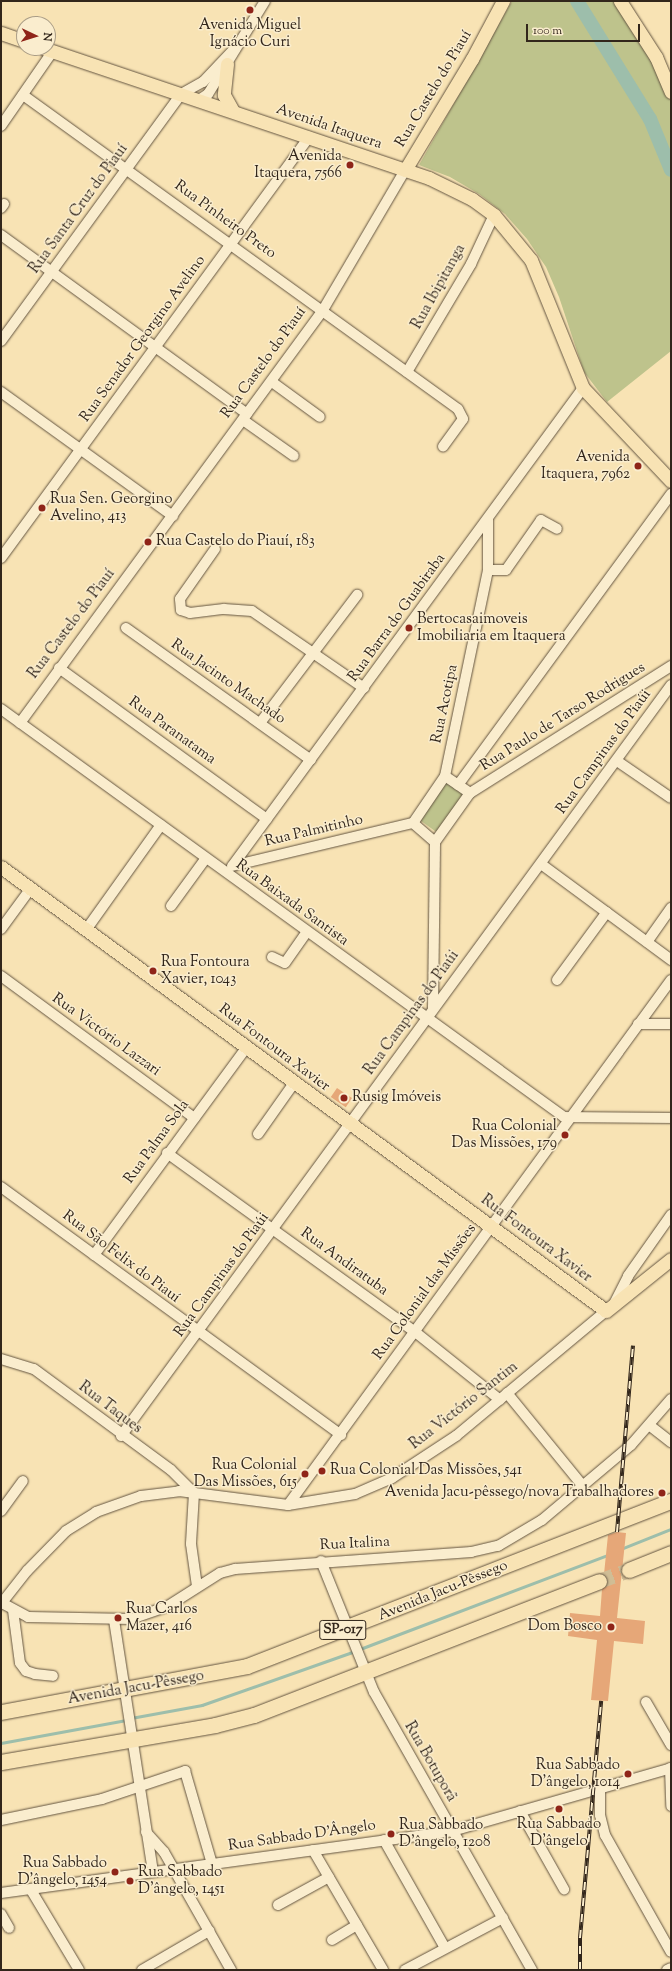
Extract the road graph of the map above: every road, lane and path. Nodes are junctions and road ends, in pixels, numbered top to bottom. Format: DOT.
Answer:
graph roads {
  1 [pos="264,1"];
  2 [pos="503,1"];
  3 [pos="620,1"];
  4 [pos="1,33"];
  5 [pos="16,38"];
  6 [pos="236,47"];
  7 [pos="56,53"];
  8 [pos="45,56"];
  9 [pos="227,64"];
  10 [pos="671,92"];
  11 [pos="181,94"];
  12 [pos="23,96"];
  13 [pos="199,100"];
  14 [pos="233,111"];
  15 [pos="1,126"];
  16 [pos="309,137"];
  17 [pos="127,169"];
  18 [pos="405,170"];
  19 [pos="494,215"];
  20 [pos="1,235"];
  21 [pos="232,244"];
  22 [pos="51,272"];
  23 [pos="323,310"];
  24 [pos="1,341"];
  25 [pos="156,349"];
  26 [pos="407,372"];
  27 [pos="272,382"];
  28 [pos="583,388"];
  29 [pos="1,392"];
  30 [pos="245,417"];
  31 [pos="320,417"];
  32 [pos="443,447"];
  33 [pos="80,449"];
  34 [pos="294,456"];
  35 [pos="671,481"];
  36 [pos="671,494"];
  37 [pos="173,516"];
  38 [pos="488,519"];
  39 [pos="556,529"];
  40 [pos="215,549"];
  41 [pos="3,553"];
  42 [pos="488,570"];
  43 [pos="357,595"];
  44 [pos="126,628"];
  45 [pos="314,652"];
  46 [pos="671,666"];
  47 [pos="59,668"];
  48 [pos="671,685"];
  49 [pos="364,688"];
  50 [pos="1,709"];
  51 [pos="20,723"];
  52 [pos="260,723"];
  53 [pos="311,760"];
  54 [pos="617,761"];
  55 [pos="445,776"];
  56 [pos="458,785"];
  57 [pos="470,794"];
  58 [pos="671,798"];
  59 [pos="267,819"];
  60 [pos="412,823"];
  61 [pos="161,825"];
  62 [pos="436,842"];
  63 [pos="206,858"];
  64 [pos="541,864"];
  65 [pos="234,865"];
  66 [pos="1,867"];
  67 [pos="226,873"];
  68 [pos="31,888"];
  69 [pos="171,906"];
  70 [pos="671,908"];
  71 [pos="607,912"];
  72 [pos="1,929"];
  73 [pos="86,930"];
  74 [pos="307,932"];
  75 [pos="646,942"];
  76 [pos="272,957"];
  77 [pos="671,960"];
  78 [pos="1,976"];
  79 [pos="557,980"];
  80 [pos="671,980"];
  81 [pos="433,1008"];
  82 [pos="426,1019"];
  83 [pos="638,1024"];
  84 [pos="671,1024"];
  85 [pos="246,1048"];
  86 [pos="294,1083"];
  87 [pos="194,1118"];
  88 [pos="568,1118"];
  89 [pos="671,1118"];
  90 [pos="349,1124"];
  91 [pos="258,1134"];
  92 [pos="167,1153"];
  93 [pos="1,1187"];
  94 [pos="671,1215"];
  95 [pos="492,1225"];
  96 [pos="273,1229"];
  97 [pos="94,1255"];
  98 [pos="671,1258"];
  99 [pos="610,1308"];
  100 [pos="414,1331"];
  101 [pos="198,1333"];
  102 [pos="1,1359"];
  103 [pos="503,1396"];
  104 [pos="671,1399"];
  105 [pos="649,1425"];
  106 [pos="341,1435"];
  107 [pos="122,1436"];
  108 [pos="671,1442"];
  109 [pos="23,1481"];
  110 [pos="582,1485"];
  111 [pos="194,1493"];
  112 [pos="671,1501"];
  113 [pos="288,1505"];
  114 [pos="1,1511"];
  115 [pos="671,1553"];
  116 [pos="321,1561"];
  117 [pos="629,1570"];
  118 [pos="599,1582"];
  119 [pos="197,1586"];
  120 [pos="2,1604"];
  121 [pos="13,1610"];
  122 [pos="114,1620"];
  123 [pos="349,1632"];
  124 [pos="363,1666"];
  125 [pos="53,1676"];
  126 [pos="125,1692"];
  127 [pos="646,1702"];
  128 [pos="1,1712"];
  129 [pos="132,1735"];
  130 [pos="671,1745"];
  131 [pos="1,1762"];
  132 [pos="671,1768"];
  133 [pos="139,1788"];
  134 [pos="600,1788"];
  135 [pos="671,1806"];
  136 [pos="520,1811"];
  137 [pos="1,1820"];
  138 [pos="452,1831"];
  139 [pos="146,1832"];
  140 [pos="384,1840"];
  141 [pos="313,1850"];
  142 [pos="212,1864"];
  143 [pos="172,1868"];
  144 [pos="153,1872"];
  145 [pos="329,1877"];
  146 [pos="564,1889"];
  147 [pos="31,1890"];
  148 [pos="1,1894"];
  149 [pos="278,1905"];
  150 [pos="1,1914"];
  151 [pos="503,1918"];
  152 [pos="357,1926"];
  153 [pos="9,1928"];
  154 [pos="209,1931"];
  155 [pos="332,1940"];
  156 [pos="445,1948"];
  157 [pos="671,1952"];
  158 [pos="671,1968"];
  159 [pos="79,1970"];
  160 [pos="142,1970"];
  161 [pos="231,1970"];
  162 [pos="383,1970"];
  163 [pos="405,1970"];
  164 [pos="532,1970"];
  165 [pos="668,1970"];
  1 -- 6 [label="street"];
  2 -- 18 [label="main road, Rua Castelo do Piauí"];
  3 -- 10 [label="main road"];
  4 -- 5 [label="main road"];
  6 -- 9 [label="street"];
  6 -- 11 [label="street"];
  7 -- 11 [label="main road, Avenida Itaquera"];
  8 -- 12 [label="street"];
  9 -- 13 [label="street"];
  9 -- 14 [label="main road"];
  11 -- 13 [label="main road, Avenida Itaquera"];
  11 -- 17 [label="street, Rua Santa Cruz do Piauí"];
  12 -- 15 [label="street"];
  12 -- 17 [label="street, Rua Pinheiro Preto"];
  13 -- 14 [label="main road, Avenida Itaquera"];
  14 -- 16 [label="main road, Avenida Itaquera"];
  16 -- 18 [label="main road, Avenida Itaquera"];
  16 -- 21 [label="street, Rua Senador Georgino Avelino"];
  17 -- 21 [label="street, Rua Pinheiro Preto"];
  17 -- 22 [label="street, Rua Santa Cruz do Piauí"];
  18 -- 19 [label="main road, Avenida Itaquera"];
  18 -- 23 [label="street, Rua Castelo do Piauí"];
  19 -- 26 [label="street, Rua Ibipitanga"];
  19 -- 28 [label="main road, Avenida Itaquera"];
  20 -- 22 [label="street"];
  21 -- 23 [label="street, Rua Pinheiro Preto"];
  21 -- 25 [label="street, Rua Senador Georgino Avelino"];
  22 -- 24 [label="street, Rua Santa Cruz do Piauí"];
  22 -- 25 [label="street"];
  23 -- 26 [label="street, Rua Pinheiro Preto"];
  23 -- 27 [label="street, Rua Castelo do Piauí"];
  25 -- 30 [label="street"];
  25 -- 33 [label="street, Rua Senador Georgino Avelino"];
  26 -- 32 [label="street, Rua Pinheiro Preto"];
  27 -- 30 [label="street, Rua Castelo do Piauí"];
  27 -- 31 [label="street"];
  28 -- 35 [label="main road, Avenida Itaquera"];
  28 -- 38 [label="street, Rua Barra do Guabiraba"];
  29 -- 33 [label="street"];
  30 -- 34 [label="street"];
  30 -- 37 [label="street, Rua Castelo do Piauí"];
  33 -- 37 [label="street"];
  33 -- 41 [label="street, Rua Senador Georgino Avelino"];
  36 -- 56 [label="street"];
  37 -- 47 [label="street, Rua Castelo do Piauí"];
  38 -- 42 [label="street, Rua Acotipa"];
  38 -- 49 [label="street, Rua Barra do Guabiraba"];
  39 -- 42 [label="street"];
  40 -- 45 [label="street"];
  42 -- 55 [label="street, Rua Acotipa"];
  43 -- 45 [label="street"];
  44 -- 52 [label="street, Rua Jacinto Machado"];
  45 -- 49 [label="street"];
  45 -- 52 [label="street"];
  46 -- 57 [label="street, Rua Paulo de Tarso Rodrigues"];
  47 -- 51 [label="street, Rua Castelo do Piauí"];
  47 -- 59 [label="street, Rua Paranatama"];
  48 -- 54 [label="street, Rua Campinas do Piaúi"];
  49 -- 53 [label="street, Rua Barra do Guabiraba"];
  50 -- 51 [label="street, Rua Baixada Santista"];
  51 -- 61 [label="street, Rua Baixada Santista"];
  52 -- 53 [label="street, Rua Jacinto Machado"];
  53 -- 59 [label="street, Rua Barra do Guabiraba"];
  54 -- 58 [label="street"];
  54 -- 64 [label="street, Rua Campinas do Piaúi"];
  55 -- 56 [label="street"];
  55 -- 60 [label="street"];
  56 -- 57 [label="street"];
  57 -- 62 [label="street"];
  59 -- 65 [label="street, Rua Barra do Guabiraba"];
  60 -- 62 [label="street"];
  60 -- 65 [label="street, Rua Palmitinho"];
  61 -- 63 [label="street, Rua Baixada Santista"];
  61 -- 73 [label="street"];
  62 -- 81 [label="street"];
  63 -- 67 [label="street, Rua Baixada Santista"];
  63 -- 69 [label="street"];
  64 -- 71 [label="street"];
  64 -- 81 [label="street, Rua Campinas do Piaúi"];
  65 -- 67 [label="street"];
  66 -- 68 [label="main road, Rua Fontoura Xavier"];
  67 -- 74 [label="street, Rua Baixada Santista"];
  68 -- 72 [label="street"];
  68 -- 73 [label="main road, Rua Fontoura Xavier"];
  70 -- 75 [label="street"];
  71 -- 75 [label="street"];
  71 -- 79 [label="street"];
  73 -- 85 [label="main road, Rua Fontoura Xavier"];
  74 -- 76 [label="street"];
  74 -- 82 [label="street, Rua Baixada Santista"];
  75 -- 77 [label="street"];
  78 -- 87 [label="street, Rua Victório Lazzari"];
  80 -- 83 [label="street, Rua Colonial das Missões"];
  81 -- 82 [label="street, Rua Campinas do Piaúi"];
  82 -- 88 [label="street, Rua Baixada Santista"];
  82 -- 90 [label="street, Rua Campinas do Piaúi"];
  83 -- 84 [label="street"];
  83 -- 88 [label="street, Rua Colonial das Missões"];
  85 -- 86 [label="main road, Rua Fontoura Xavier"];
  85 -- 87 [label="street, Rua Palma Sola"];
  86 -- 90 [label="main road, Rua Fontoura Xavier"];
  86 -- 91 [label="street"];
  87 -- 92 [label="street, Rua Palma Sola"];
  88 -- 89 [label="street"];
  88 -- 95 [label="street, Rua Colonial das Missões"];
  90 -- 95 [label="main road, Rua Fontoura Xavier"];
  90 -- 96 [label="street, Rua Campinas do Piaúi"];
  92 -- 96 [label="street, Rua Andiratuba"];
  92 -- 97 [label="street, Rua Palma Sola"];
  93 -- 97 [label="street, Rua São Felix do Piauí"];
  94 -- 99 [label="street, Rua Victório Santim"];
  95 -- 99 [label="main road, Rua Fontoura Xavier"];
  95 -- 100 [label="street, Rua Colonial das Missões"];
  96 -- 100 [label="street, Rua Andiratuba"];
  96 -- 101 [label="street, Rua Campinas do Piaúi"];
  97 -- 101 [label="street, Rua São Felix do Piauí"];
  98 -- 99 [label="main road, Rua Victório Santim"];
  99 -- 103 [label="street, Rua Victório Santim"];
  100 -- 103 [label="street, Rua Andiratuba"];
  100 -- 106 [label="street, Rua Colonial das Missões"];
  101 -- 106 [label="street, Rua São Felix do Piauí"];
  101 -- 107 [label="street, Rua Campinas do Piaúi"];
  102 -- 107 [label="street, Rua Taques"];
  103 -- 110 [label="street, Rua Andiratuba"];
  103 -- 113 [label="street, Rua Victório Santim"];
  104 -- 105 [label="street, Rua Italina"];
  105 -- 108 [label="street"];
  105 -- 110 [label="street, Rua Italina"];
  106 -- 113 [label="street, Rua Colonial das Missões"];
  107 -- 111 [label="street, Rua Taques"];
  109 -- 114 [label="street"];
  110 -- 116 [label="street, Rua Italina"];
  111 -- 113 [label="street, Rua Victório Santim"];
  111 -- 119 [label="street"];
  111 -- 120 [label="street, Rua Victório Santim"];
  112 -- 123 [label="highway, Avenida Jacu-Pêssego / SP-017"];
  115 -- 117 [label="highway"];
  116 -- 119 [label="street, Rua Italina"];
  116 -- 123 [label="street, Rua Botuporã"];
  118 -- 124 [label="highway"];
  119 -- 122 [label="street, Rua Italina"];
  120 -- 121 [label="street, Rua Italina"];
  121 -- 122 [label="street, Rua Italina"];
  121 -- 125 [label="street"];
  122 -- 126 [label="street"];
  123 -- 124 [label="street, Rua Botuporã"];
  123 -- 126 [label="highway, Avenida Jacu-Pêssego / SP-017"];
  124 -- 129 [label="highway"];
  124 -- 138 [label="street, Rua Botuporã"];
  126 -- 128 [label="highway, Avenida Jacu-Pêssego / SP-017"];
  126 -- 129 [label="street"];
  127 -- 130 [label="street"];
  129 -- 131 [label="highway"];
  129 -- 133 [label="street"];
  132 -- 134 [label="street, Rua Sabbado D'Ângelo"];
  132 -- 135 [label="street"];
  133 -- 137 [label="street"];
  133 -- 139 [label="street"];
  133 -- 142 [label="street"];
  134 -- 136 [label="street, Rua Sabbado D'Ângelo"];
  134 -- 157 [label="street"];
  136 -- 138 [label="street, Rua Sabbado D'Ângelo"];
  136 -- 146 [label="street"];
  138 -- 140 [label="street, Rua Sabbado D'Ângelo"];
  138 -- 151 [label="street, Rua Botuporã"];
  139 -- 143 [label="street"];
  139 -- 144 [label="street"];
  140 -- 141 [label="street, Rua Sabbado D'Ângelo"];
  140 -- 156 [label="street"];
  141 -- 142 [label="street, Rua Sabbado D'Ângelo"];
  141 -- 145 [label="street"];
  142 -- 143 [label="street, Rua Sabbado D'Ângelo"];
  143 -- 144 [label="street, Rua Sabbado D'Ângelo"];
  143 -- 154 [label="street"];
  144 -- 147 [label="street, Rua Sabbado D'Ângelo"];
  145 -- 149 [label="street"];
  145 -- 152 [label="street"];
  147 -- 148 [label="street, Rua Sabbado D'Ângelo"];
  147 -- 159 [label="street"];
  150 -- 153 [label="street"];
  151 -- 156 [label="street"];
  151 -- 164 [label="street, Rua Botuporã"];
  152 -- 155 [label="street"];
  152 -- 162 [label="street"];
  154 -- 160 [label="street"];
  154 -- 161 [label="street"];
  156 -- 163 [label="street"];
  158 -- 165 [label="street"];
}
